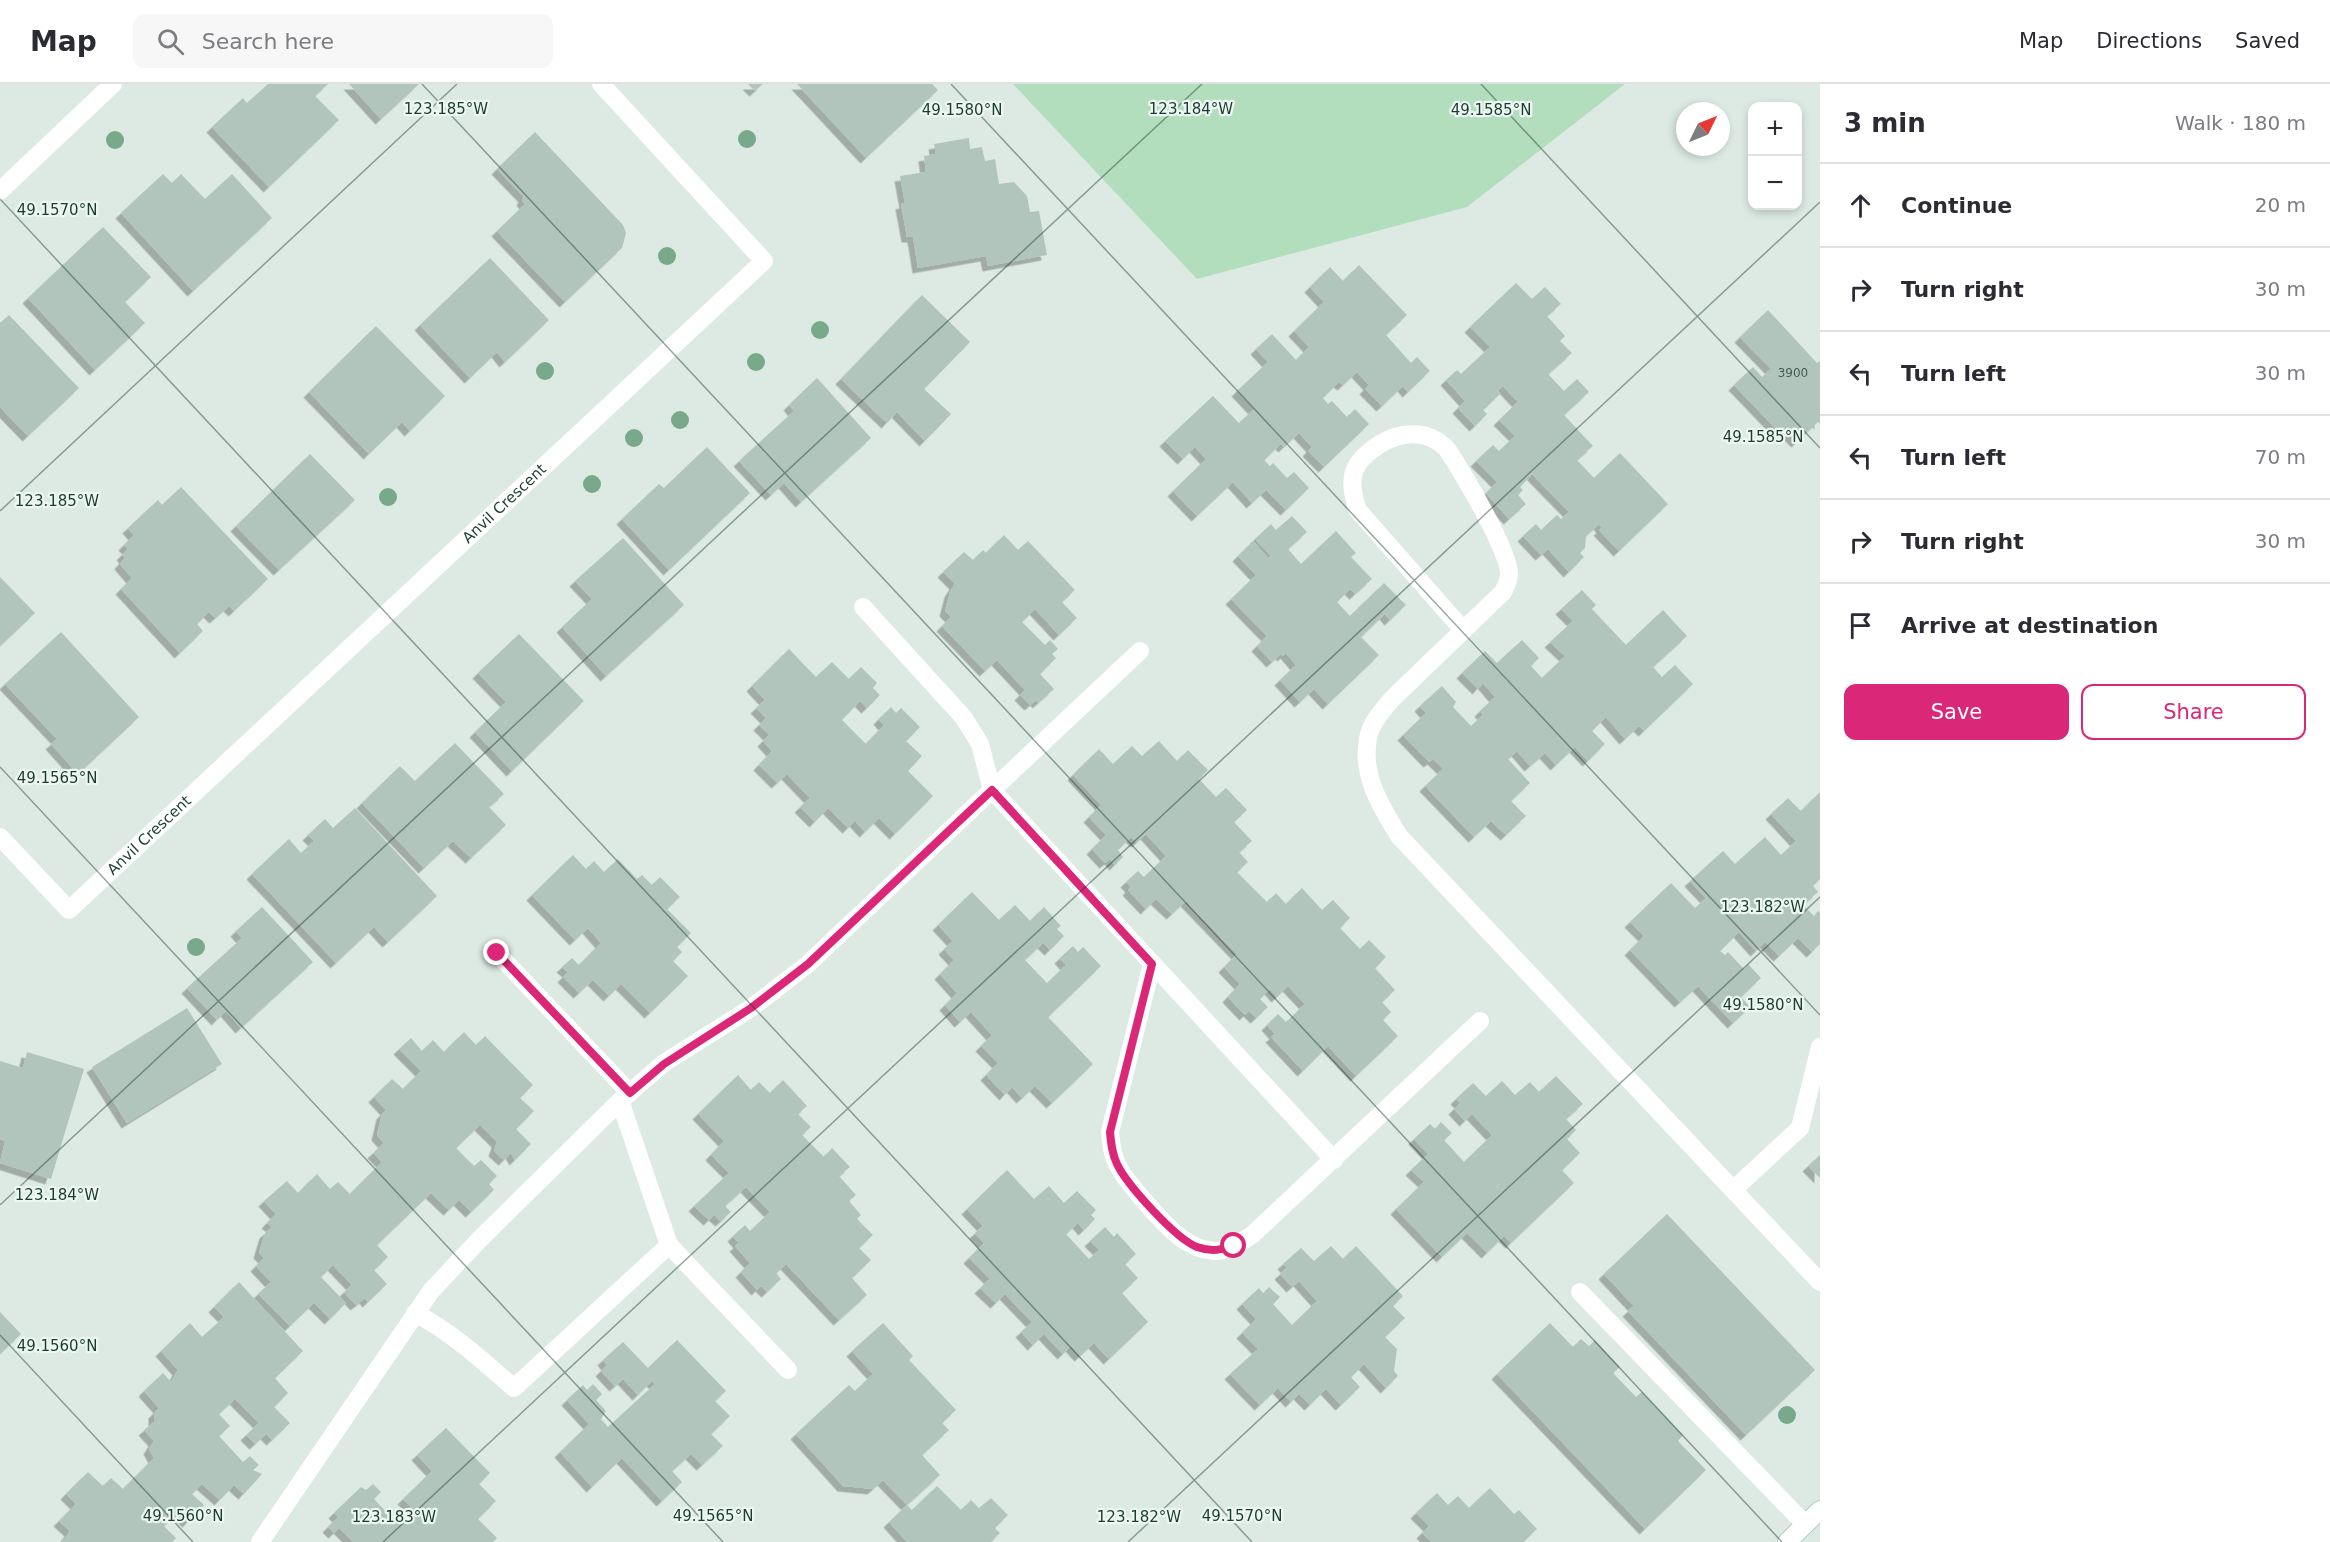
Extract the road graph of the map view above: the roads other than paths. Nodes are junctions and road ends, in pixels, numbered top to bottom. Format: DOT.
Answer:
graph roads {
  1 [pos="113,84"];
  2 [pos="601,84"];
  3 [pos="0,191"];
  4 [pos="863,607"];
  5 [pos="1463,630"];
  6 [pos="1140,651"];
  7 [pos="992,790"];
  8 [pos="0,837"];
  9 [pos="497,953"];
  10 [pos="1152,964"];
  11 [pos="1480,1021"];
  12 [pos="1820,1047"];
  13 [pos="625,1097"];
  14 [pos="1334,1160"];
  15 [pos="1733,1190"];
  16 [pos="669,1245"];
  17 [pos="1820,1282"];
  18 [pos="1580,1292"];
  19 [pos="416,1313"];
  20 [pos="788,1370"];
  21 [pos="1820,1510"];
  22 [pos="1805,1524"];
  23 [pos="260,1542"];
  24 [pos="1787,1542"];
  1 -- 3 [label="street"];
  2 -- 8 [label="street, Anvil Crescent"];
  4 -- 7 [label="street"];
  5 -- 5 [label="street"];
  5 -- 15 [label="street"];
  6 -- 7 [label="street"];
  7 -- 10 [label="street"];
  7 -- 13 [label="street"];
  9 -- 13 [label="street"];
  10 -- 14 [label="street"];
  10 -- 14 [label="street"];
  11 -- 14 [label="street"];
  12 -- 15 [label="street"];
  13 -- 16 [label="street"];
  13 -- 19 [label="street"];
  15 -- 17 [label="street"];
  16 -- 19 [label="street"];
  16 -- 20 [label="street"];
  18 -- 22 [label="street"];
  19 -- 23 [label="street"];
  21 -- 22 [label="street"];
  22 -- 24 [label="street"];
}
